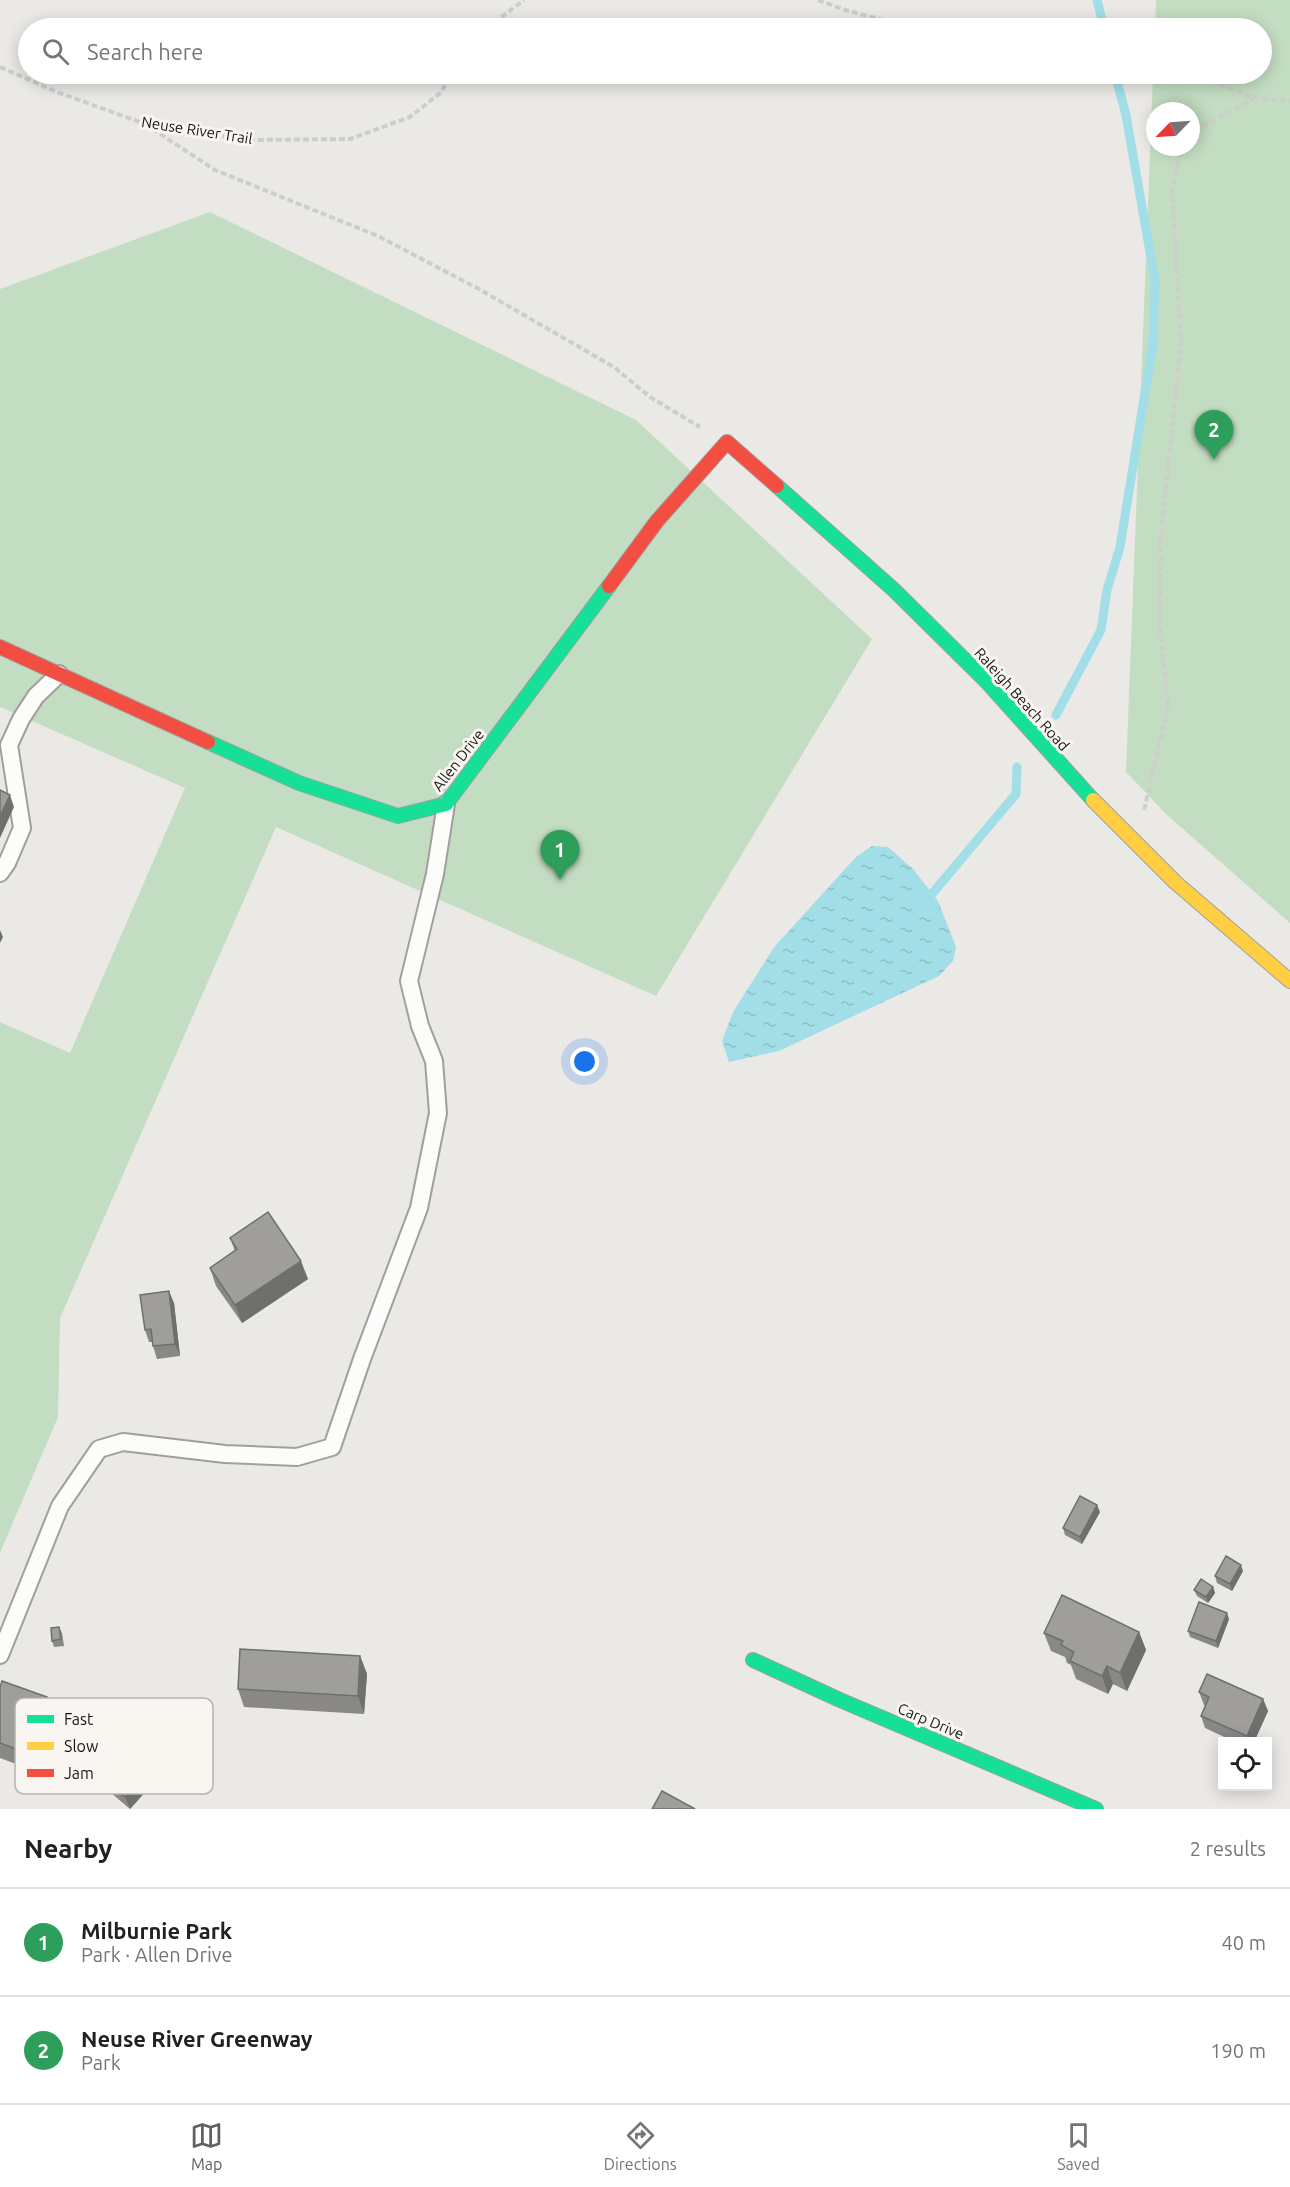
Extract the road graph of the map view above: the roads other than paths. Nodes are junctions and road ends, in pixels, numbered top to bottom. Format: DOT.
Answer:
graph roads {
  1 [pos="727,442"];
  2 [pos="0,647"];
  3 [pos="59,674"];
  4 [pos="446,804"];
  5 [pos="0,873"];
  6 [pos="1290,981"];
  7 [pos="0,1655"];
  8 [pos="753,1660"];
  9 [pos="1096,1809"];
  1 -- 4 [label="street, Allen Drive"];
  1 -- 6 [label="street, Raleigh Beach Road"];
  2 -- 3 [label="street, Allen Drive"];
  3 -- 4 [label="street, Allen Drive"];
  3 -- 5 [label="lane"];
  4 -- 7 [label="lane"];
  8 -- 9 [label="street, Carp Drive"];
}
